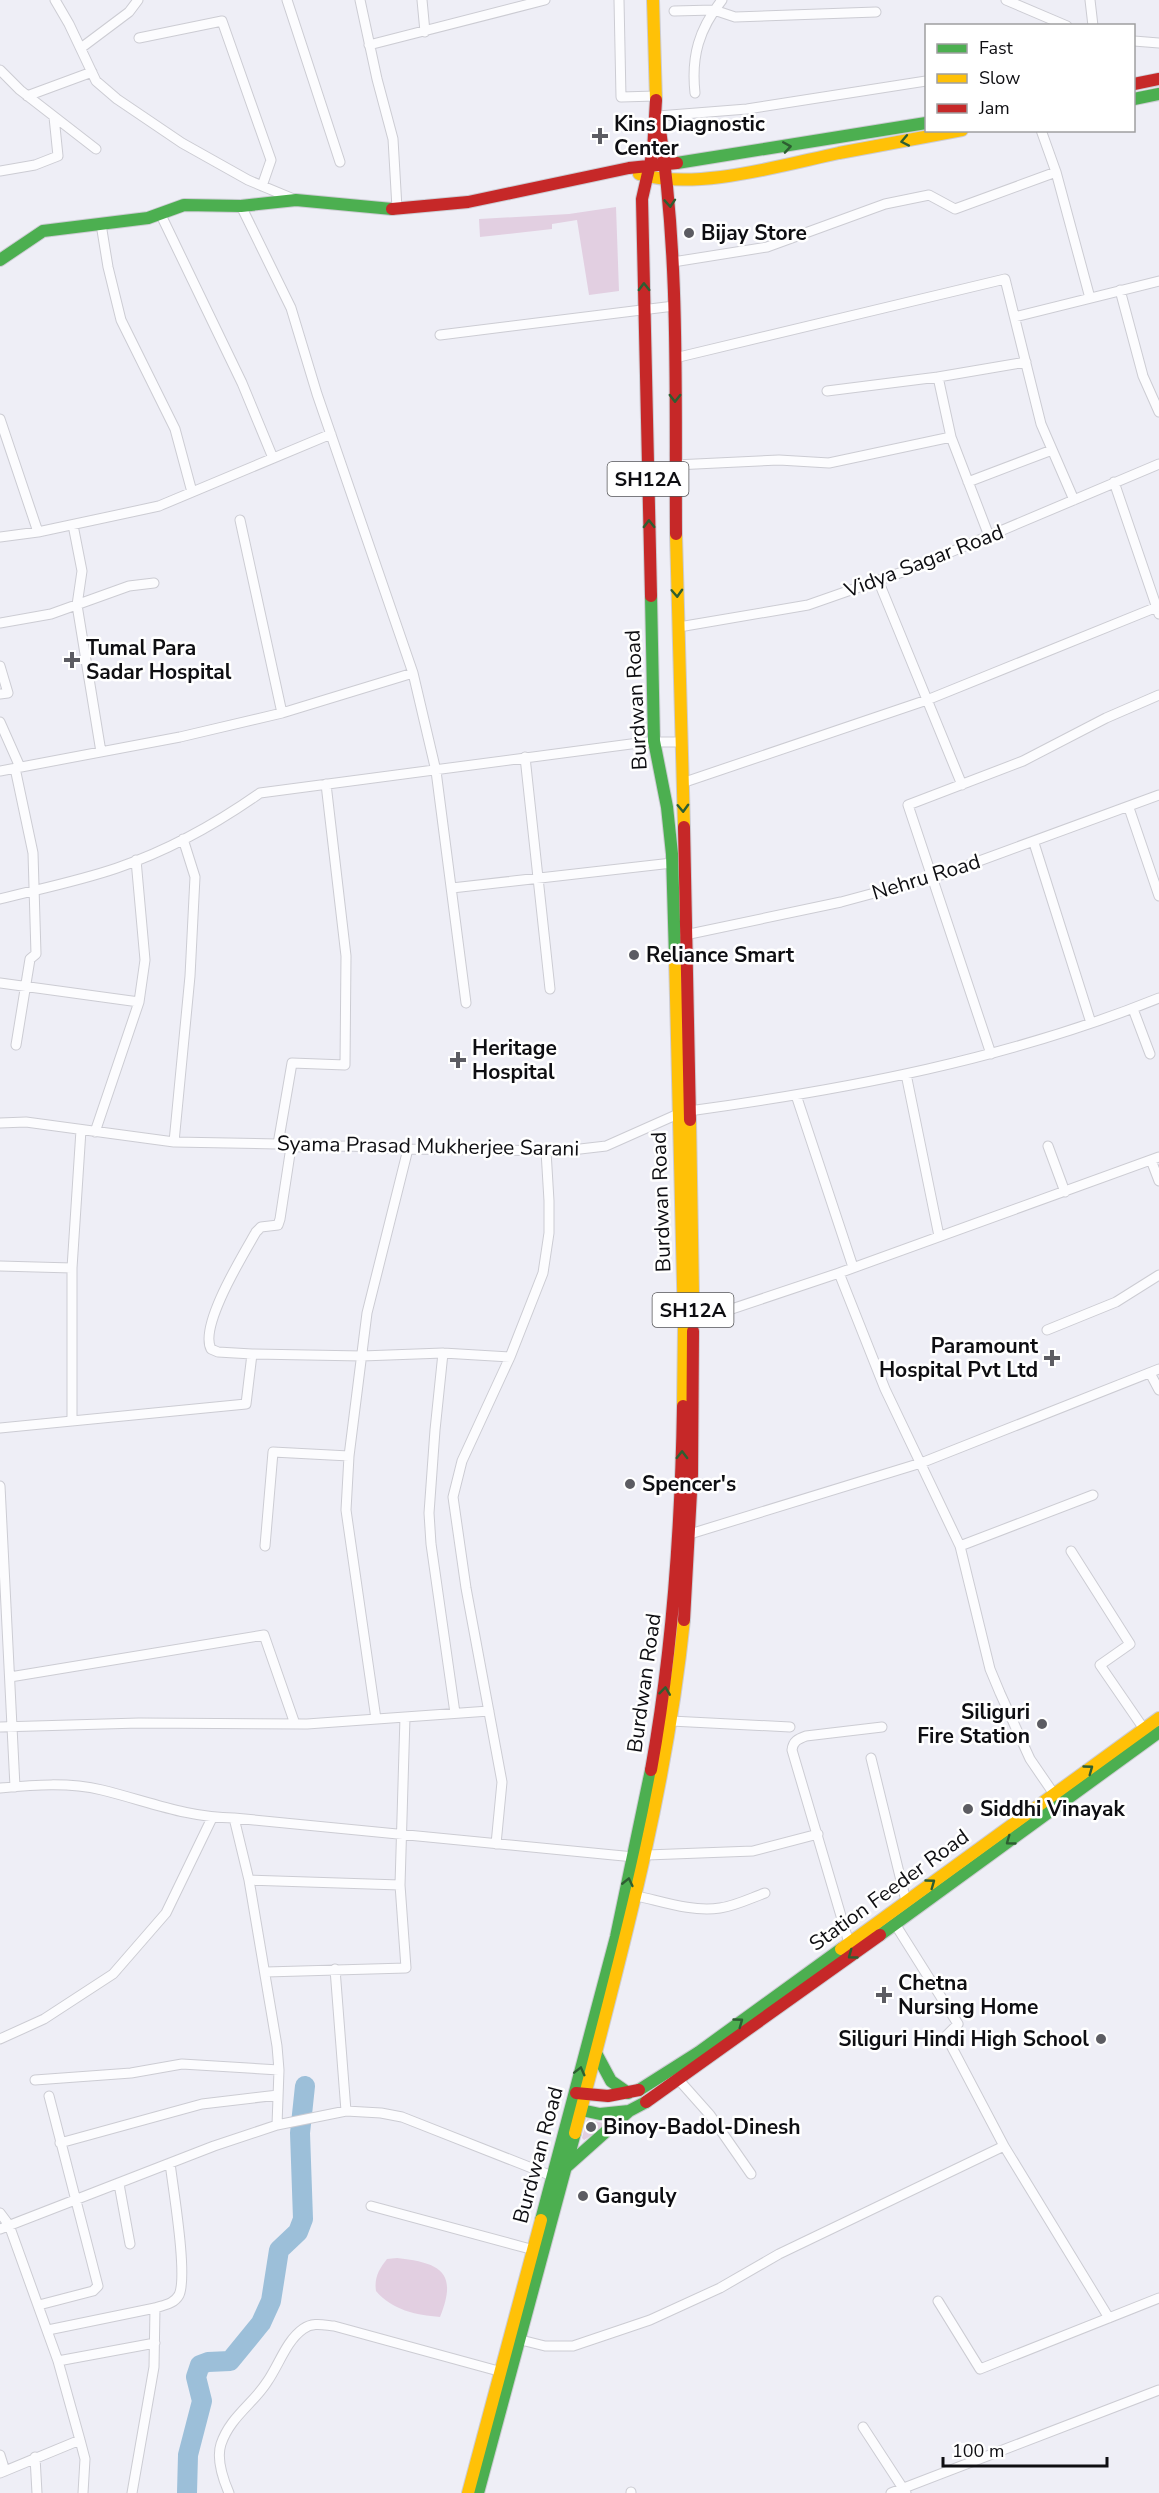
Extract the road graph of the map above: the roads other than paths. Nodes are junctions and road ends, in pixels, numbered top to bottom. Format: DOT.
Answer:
graph roads {
  1 [pos="55,0"];
  2 [pos="138,0"];
  3 [pos="287,0"];
  4 [pos="360,0"];
  5 [pos="422,0"];
  6 [pos="545,0"];
  7 [pos="619,0"];
  8 [pos="653,0"];
  9 [pos="722,0"];
  10 [pos="1006,0"];
  11 [pos="1090,0"];
  12 [pos="714,10"];
  13 [pos="674,11"];
  14 [pos="876,12"];
  15 [pos="1062,24"];
  16 [pos="1093,24"];
  17 [pos="425,32"];
  18 [pos="139,38"];
  19 [pos="1135,41"];
  20 [pos="1159,44"];
  21 [pos="369,45"];
  22 [pos="81,48"];
  23 [pos="0,70"];
  24 [pos="92,72"];
  25 [pos="1159,79"];
  26 [pos="925,81"];
  27 [pos="1135,84"];
  28 [pos="695,93"];
  29 [pos="1159,94"];
  30 [pos="27,96"];
  31 [pos="1135,99"];
  32 [pos="656,100"];
  33 [pos="658,116"];
  34 [pos="54,117"];
  35 [pos="925,123"];
  36 [pos="952,132"];
  37 [pos="1042,132"];
  38 [pos="96,149"];
  39 [pos="340,162"];
  40 [pos="666,164"];
  41 [pos="0,171"];
  42 [pos="646,172"];
  43 [pos="1056,172"];
  44 [pos="668,180"];
  45 [pos="262,186"];
  46 [pos="296,200"];
  47 [pos="241,206"];
  48 [pos="397,208"];
  49 [pos="160,213"];
  50 [pos="101,224"];
  51 [pos="0,260"];
  52 [pos="673,262"];
  53 [pos="1159,281"];
  54 [pos="1120,291"];
  55 [pos="1090,298"];
  56 [pos="674,306"];
  57 [pos="644,309"];
  58 [pos="1015,317"];
  59 [pos="440,335"];
  60 [pos="675,358"];
  61 [pos="1026,362"];
  62 [pos="938,377"];
  63 [pos="827,391"];
  64 [pos="1159,412"];
  65 [pos="0,419"];
  66 [pos="331,434"];
  67 [pos="951,437"];
  68 [pos="1052,450"];
  69 [pos="273,458"];
  70 [pos="1159,464"];
  71 [pos="675,465"];
  72 [pos="968,482"];
  73 [pos="1114,482"];
  74 [pos="192,492"];
  75 [pos="1074,500"];
  76 [pos="240,520"];
  77 [pos="73,525"];
  78 [pos="38,532"];
  79 [pos="989,536"];
  80 [pos="0,537"];
  81 [pos="878,580"];
  82 [pos="154,583"];
  83 [pos="77,605"];
  84 [pos="1158,610"];
  85 [pos="0,623"];
  86 [pos="679,627"];
  87 [pos="0,666"];
  88 [pos="413,673"];
  89 [pos="0,694"];
  90 [pos="1159,695"];
  91 [pos="927,700"];
  92 [pos="282,713"];
  93 [pos="0,722"];
  94 [pos="654,741"];
  95 [pos="682,742"];
  96 [pos="100,752"];
  97 [pos="525,757"];
  98 [pos="18,768"];
  99 [pos="0,771"];
  100 [pos="436,771"];
  101 [pos="682,783"];
  102 [pos="326,784"];
  103 [pos="962,785"];
  104 [pos="1159,795"];
  105 [pos="1129,808"];
  106 [pos="183,839"];
  107 [pos="1034,843"];
  108 [pos="136,860"];
  109 [pos="672,862"];
  110 [pos="932,876"];
  111 [pos="538,879"];
  112 [pos="452,888"];
  113 [pos="35,890"];
  114 [pos="1159,896"];
  115 [pos="0,899"];
  116 [pos="680,936"];
  117 [pos="0,983"];
  118 [pos="26,987"];
  119 [pos="550,989"];
  120 [pos="1159,998"];
  121 [pos="139,1002"];
  122 [pos="466,1003"];
  123 [pos="1133,1009"];
  124 [pos="1091,1023"];
  125 [pos="15,1046"];
  126 [pos="991,1054"];
  127 [pos="1150,1054"];
  128 [pos="906,1074"];
  129 [pos="796,1095"];
  130 [pos="684,1112"];
  131 [pos="0,1123"];
  132 [pos="81,1130"];
  133 [pos="95,1132"];
  134 [pos="174,1142"];
  135 [pos="278,1144"];
  136 [pos="1048,1146"];
  137 [pos="291,1147"];
  138 [pos="408,1149"];
  139 [pos="546,1151"];
  140 [pos="1155,1159"];
  141 [pos="1159,1180"];
  142 [pos="1065,1192"];
  143 [pos="939,1236"];
  144 [pos="0,1266"];
  145 [pos="853,1267"];
  146 [pos="72,1268"];
  147 [pos="839,1273"];
  148 [pos="1159,1275"];
  149 [pos="688,1323"];
  150 [pos="1047,1330"];
  151 [pos="443,1353"];
  152 [pos="252,1354"];
  153 [pos="362,1356"];
  154 [pos="510,1357"];
  155 [pos="1155,1371"];
  156 [pos="1159,1389"];
  157 [pos="72,1421"];
  158 [pos="0,1428"];
  159 [pos="349,1456"];
  160 [pos="921,1463"];
  161 [pos="0,1486"];
  162 [pos="1094,1495"];
  163 [pos="690,1534"];
  164 [pos="264,1546"];
  165 [pos="960,1546"];
  166 [pos="1071,1551"];
  167 [pos="10,1677"];
  168 [pos="489,1711"];
  169 [pos="455,1713"];
  170 [pos="405,1717"];
  171 [pos="1159,1718"];
  172 [pos="375,1719"];
  173 [pos="671,1721"];
  174 [pos="295,1724"];
  175 [pos="12,1726"];
  176 [pos="0,1727"];
  177 [pos="790,1727"];
  178 [pos="882,1727"];
  179 [pos="1144,1729"];
  180 [pos="1159,1732"];
  181 [pos="872,1758"];
  182 [pos="15,1787"];
  183 [pos="0,1788"];
  184 [pos="1057,1799"];
  185 [pos="212,1818"];
  186 [pos="234,1818"];
  187 [pos="818,1834"];
  188 [pos="403,1835"];
  189 [pos="496,1844"];
  190 [pos="640,1856"];
  191 [pos="249,1880"];
  192 [pos="400,1885"];
  193 [pos="765,1893"];
  194 [pos="637,1896"];
  195 [pos="906,1901"];
  196 [pos="895,1924"];
  197 [pos="849,1942"];
  198 [pos="335,1969"];
  199 [pos="266,1972"];
  200 [pos="0,2039"];
  201 [pos="597,2053"];
  202 [pos="279,2070"];
  203 [pos="678,2079"];
  204 [pos="35,2080"];
  205 [pos="633,2092"];
  206 [pos="580,2094"];
  207 [pos="278,2095"];
  208 [pos="49,2096"];
  209 [pos="575,2109"];
  210 [pos="346,2111"];
  211 [pos="629,2111"];
  212 [pos="277,2125"];
  213 [pos="60,2143"];
  214 [pos="1004,2146"];
  215 [pos="170,2163"];
  216 [pos="564,2169"];
  217 [pos="750,2174"];
  218 [pos="552,2176"];
  219 [pos="119,2184"];
  220 [pos="75,2200"];
  221 [pos="370,2206"];
  222 [pos="0,2213"];
  223 [pos="5,2227"];
  224 [pos="130,2244"];
  225 [pos="534,2250"];
  226 [pos="1159,2298"];
  227 [pos="527,2299"];
  228 [pos="938,2301"];
  229 [pos="39,2305"];
  230 [pos="155,2308"];
  231 [pos="1109,2318"];
  232 [pos="48,2330"];
  233 [pos="516,2338"];
  234 [pos="155,2343"];
  235 [pos="58,2361"];
  236 [pos="502,2372"];
  237 [pos="1159,2390"];
  238 [pos="863,2427"];
  239 [pos="80,2440"];
  240 [pos="0,2455"];
  241 [pos="35,2457"];
  242 [pos="3,2472"];
  243 [pos="905,2491"];
  244 [pos="37,2493"];
  245 [pos="83,2493"];
  246 [pos="132,2493"];
  247 [pos="229,2493"];
  248 [pos="468,2493"];
  249 [pos="478,2493"];
  250 [pos="891,2493"];
  1 -- 22 [label="street"];
  2 -- 22 [label="street"];
  3 -- 39 [label="street"];
  4 -- 21 [label="street"];
  5 -- 17 [label="street"];
  6 -- 17 [label="street"];
  7 -- 32 [label="street"];
  8 -- 32 [label="main road, Burdwan Road / SH12A"];
  9 -- 12 [label="street"];
  10 -- 15 [label="street"];
  11 -- 16 [label="street"];
  12 -- 13 [label="street"];
  12 -- 14 [label="street"];
  12 -- 28 [label="street"];
  17 -- 21 [label="street"];
  18 -- 45 [label="street"];
  19 -- 20 [label="street"];
  21 -- 48 [label="street"];
  22 -- 24 [label="street"];
  23 -- 30 [label="street"];
  24 -- 30 [label="street"];
  24 -- 45 [label="street"];
  25 -- 27 [label="main road"];
  26 -- 33 [label="street"];
  29 -- 31 [label="main road"];
  30 -- 34 [label="street"];
  32 -- 33 [label="main road, Burdwan Road / SH12A"];
  32 -- 42 [label="main road, Burdwan Road / SH12A"];
  33 -- 40 [label="main road, Burdwan Road / SH12A"];
  34 -- 38 [label="street"];
  34 -- 41 [label="street"];
  40 -- 35 [label="main road, one-way"];
  36 -- 44 [label="main road, one-way"];
  37 -- 43 [label="street"];
  40 -- 42 [label="main road"];
  40 -- 44 [label="main road, Burdwan Road / SH12A"];
  42 -- 44 [label="main road"];
  42 -- 48 [label="main road"];
  57 -- 42 [label="main road, Burdwan Road / SH12A, one-way"];
  43 -- 52 [label="street"];
  43 -- 55 [label="street"];
  44 -- 52 [label="main road, Burdwan Road / SH12A, one-way"];
  45 -- 46 [label="street"];
  46 -- 47 [label="main road"];
  46 -- 48 [label="main road"];
  47 -- 49 [label="main road"];
  47 -- 66 [label="street"];
  49 -- 50 [label="main road"];
  49 -- 69 [label="street"];
  50 -- 51 [label="main road"];
  50 -- 74 [label="street"];
  52 -- 56 [label="main road, Burdwan Road / SH12A"];
  53 -- 54 [label="street"];
  54 -- 55 [label="street"];
  54 -- 64 [label="street"];
  55 -- 58 [label="street"];
  56 -- 57 [label="street"];
  56 -- 60 [label="main road, Burdwan Road / SH12A"];
  57 -- 59 [label="street"];
  94 -- 57 [label="main road, Burdwan Road / SH12A, one-way"];
  58 -- 60 [label="street"];
  58 -- 61 [label="street"];
  60 -- 71 [label="main road, Burdwan Road / SH12A, one-way"];
  61 -- 62 [label="street"];
  61 -- 68 [label="street"];
  62 -- 63 [label="street"];
  62 -- 67 [label="street"];
  65 -- 78 [label="street"];
  66 -- 69 [label="street"];
  66 -- 88 [label="street"];
  67 -- 71 [label="street"];
  67 -- 72 [label="street"];
  68 -- 72 [label="street"];
  68 -- 75 [label="street"];
  69 -- 74 [label="street"];
  70 -- 73 [label="street, Vidya Sagar Road"];
  71 -- 86 [label="main road, Burdwan Road / SH12A, one-way"];
  72 -- 79 [label="street"];
  73 -- 75 [label="street, Vidya Sagar Road"];
  73 -- 84 [label="street"];
  74 -- 77 [label="street"];
  75 -- 79 [label="street, Vidya Sagar Road"];
  76 -- 92 [label="street"];
  77 -- 78 [label="street"];
  77 -- 83 [label="street"];
  78 -- 80 [label="street"];
  79 -- 81 [label="street, Vidya Sagar Road"];
  81 -- 86 [label="street, Vidya Sagar Road"];
  81 -- 91 [label="street"];
  82 -- 83 [label="street"];
  83 -- 85 [label="street"];
  83 -- 96 [label="street"];
  84 -- 91 [label="street"];
  86 -- 95 [label="main road, Burdwan Road / SH12A"];
  87 -- 89 [label="street"];
  88 -- 92 [label="street"];
  88 -- 100 [label="street"];
  90 -- 103 [label="street"];
  91 -- 101 [label="street"];
  91 -- 103 [label="street"];
  92 -- 96 [label="street"];
  93 -- 98 [label="street"];
  94 -- 95 [label="street"];
  94 -- 97 [label="street"];
  94 -- 109 [label="main road, Burdwan Road / SH12A"];
  95 -- 101 [label="main road, Burdwan Road / SH12A"];
  96 -- 98 [label="street"];
  97 -- 100 [label="street"];
  97 -- 111 [label="street"];
  98 -- 99 [label="street"];
  98 -- 113 [label="street"];
  100 -- 102 [label="street"];
  100 -- 112 [label="street"];
  101 -- 116 [label="main road, Burdwan Road / SH12A, one-way"];
  102 -- 106 [label="street"];
  102 -- 135 [label="street"];
  103 -- 110 [label="street"];
  104 -- 105 [label="street, Nehru Road"];
  105 -- 107 [label="street, Nehru Road"];
  105 -- 114 [label="street"];
  106 -- 108 [label="street"];
  106 -- 134 [label="street"];
  107 -- 110 [label="street, Nehru Road"];
  107 -- 124 [label="street"];
  108 -- 113 [label="street"];
  108 -- 121 [label="street"];
  109 -- 111 [label="street"];
  109 -- 116 [label="main road, Burdwan Road / SH12A"];
  110 -- 116 [label="street, Nehru Road"];
  110 -- 126 [label="street"];
  111 -- 112 [label="street"];
  111 -- 119 [label="street"];
  112 -- 122 [label="street"];
  113 -- 115 [label="street"];
  113 -- 118 [label="street"];
  116 -- 130 [label="main road, Burdwan Road / SH12A"];
  117 -- 118 [label="street"];
  118 -- 121 [label="street"];
  118 -- 125 [label="street"];
  120 -- 123 [label="street, Syama Prasad Mukherjee Sarani"];
  121 -- 133 [label="street"];
  123 -- 124 [label="street, Syama Prasad Mukherjee Sarani"];
  123 -- 127 [label="street"];
  124 -- 126 [label="street, Syama Prasad Mukherjee Sarani"];
  126 -- 128 [label="street, Syama Prasad Mukherjee Sarani"];
  128 -- 129 [label="street, Syama Prasad Mukherjee Sarani"];
  128 -- 143 [label="street"];
  129 -- 130 [label="street, Syama Prasad Mukherjee Sarani"];
  129 -- 145 [label="street"];
  130 -- 139 [label="street, Syama Prasad Mukherjee Sarani"];
  130 -- 149 [label="main road, Burdwan Road / SH12A"];
  131 -- 132 [label="street, Syama Prasad Mukherjee Sarani"];
  132 -- 133 [label="street, Syama Prasad Mukherjee Sarani"];
  132 -- 146 [label="street"];
  133 -- 134 [label="street, Syama Prasad Mukherjee Sarani"];
  134 -- 135 [label="street, Syama Prasad Mukherjee Sarani"];
  135 -- 137 [label="street, Syama Prasad Mukherjee Sarani"];
  136 -- 142 [label="street"];
  137 -- 138 [label="street, Syama Prasad Mukherjee Sarani"];
  137 -- 152 [label="street"];
  138 -- 139 [label="street, Syama Prasad Mukherjee Sarani"];
  138 -- 153 [label="street"];
  139 -- 154 [label="street"];
  140 -- 141 [label="street"];
  140 -- 142 [label="street"];
  142 -- 143 [label="street"];
  143 -- 145 [label="street"];
  144 -- 146 [label="street"];
  145 -- 147 [label="street"];
  146 -- 157 [label="street"];
  147 -- 149 [label="street"];
  147 -- 160 [label="street"];
  148 -- 150 [label="street"];
  149 -- 163 [label="main road, Burdwan Road / SH12A"];
  190 -- 149 [label="main road, Burdwan Road / SH12A, one-way"];
  151 -- 153 [label="street"];
  151 -- 154 [label="street"];
  151 -- 169 [label="street"];
  152 -- 153 [label="street"];
  152 -- 157 [label="street"];
  153 -- 159 [label="street"];
  154 -- 168 [label="street"];
  155 -- 156 [label="street"];
  155 -- 160 [label="street"];
  157 -- 158 [label="street"];
  159 -- 164 [label="street"];
  159 -- 172 [label="street"];
  160 -- 163 [label="street"];
  160 -- 165 [label="street"];
  161 -- 167 [label="street"];
  162 -- 165 [label="street"];
  163 -- 173 [label="main road, Burdwan Road / SH12A"];
  165 -- 184 [label="street"];
  166 -- 179 [label="street"];
  167 -- 174 [label="street"];
  167 -- 175 [label="street"];
  168 -- 169 [label="street"];
  168 -- 189 [label="street"];
  169 -- 170 [label="street"];
  170 -- 172 [label="street"];
  170 -- 188 [label="street"];
  171 -- 179 [label="main road, Station Feeder Road"];
  172 -- 174 [label="street"];
  173 -- 177 [label="street"];
  173 -- 190 [label="main road, Burdwan Road / SH12A"];
  174 -- 175 [label="street"];
  175 -- 176 [label="street"];
  175 -- 182 [label="street"];
  178 -- 187 [label="street"];
  184 -- 179 [label="main road, Station Feeder Road, one-way"];
  180 -- 184 [label="main road, Station Feeder Road"];
  181 -- 195 [label="street"];
  182 -- 183 [label="street"];
  182 -- 185 [label="street"];
  195 -- 184 [label="main road, Station Feeder Road, one-way"];
  184 -- 196 [label="main road, Station Feeder Road, one-way"];
  185 -- 186 [label="street"];
  185 -- 200 [label="street"];
  186 -- 188 [label="street"];
  186 -- 191 [label="street"];
  187 -- 190 [label="street"];
  187 -- 197 [label="street"];
  188 -- 189 [label="street"];
  188 -- 192 [label="street"];
  189 -- 190 [label="street"];
  190 -- 194 [label="main road, Burdwan Road / SH12A"];
  206 -- 190 [label="main road, Burdwan Road / SH12A, one-way"];
  191 -- 192 [label="street"];
  191 -- 199 [label="street"];
  192 -- 198 [label="street"];
  193 -- 194 [label="street"];
  194 -- 201 [label="main road, Burdwan Road / SH12A"];
  195 -- 197 [label="main road, Station Feeder Road"];
  196 -- 203 [label="main road, Station Feeder Road, one-way"];
  196 -- 214 [label="street"];
  205 -- 197 [label="main road, Station Feeder Road, one-way"];
  198 -- 199 [label="street"];
  198 -- 210 [label="street"];
  199 -- 202 [label="street"];
  201 -- 205 [label="main road"];
  201 -- 206 [label="main road, Burdwan Road / SH12A"];
  202 -- 204 [label="street"];
  202 -- 207 [label="street"];
  203 -- 211 [label="main road, Station Feeder Road"];
  203 -- 217 [label="street"];
  205 -- 206 [label="main road"];
  206 -- 209 [label="main road, Burdwan Road / SH12A"];
  207 -- 212 [label="street"];
  207 -- 213 [label="street"];
  208 -- 213 [label="street"];
  209 -- 211 [label="main road"];
  209 -- 216 [label="main road, Burdwan Road / SH12A"];
  209 -- 218 [label="main road, Burdwan Road / SH12A"];
  210 -- 212 [label="street"];
  210 -- 218 [label="street"];
  211 -- 216 [label="main road"];
  212 -- 215 [label="street"];
  213 -- 220 [label="street"];
  214 -- 231 [label="street"];
  214 -- 233 [label="street"];
  215 -- 219 [label="street"];
  215 -- 230 [label="street"];
  216 -- 227 [label="main road, Burdwan Road / SH12A"];
  218 -- 225 [label="main road, Burdwan Road / SH12A"];
  219 -- 220 [label="street"];
  219 -- 224 [label="street"];
  220 -- 223 [label="street"];
  220 -- 229 [label="street"];
  221 -- 225 [label="street"];
  222 -- 223 [label="street"];
  223 -- 229 [label="street"];
  225 -- 227 [label="main road, Burdwan Road / SH12A"];
  226 -- 231 [label="street"];
  227 -- 233 [label="main road, Burdwan Road / SH12A"];
  228 -- 231 [label="street"];
  229 -- 232 [label="street"];
  230 -- 232 [label="street"];
  230 -- 234 [label="street"];
  232 -- 235 [label="street"];
  233 -- 236 [label="main road, Burdwan Road / SH12A"];
  233 -- 249 [label="main road, Burdwan Road / SH12A"];
  234 -- 235 [label="street"];
  234 -- 246 [label="street"];
  235 -- 239 [label="street"];
  236 -- 247 [label="street"];
  236 -- 248 [label="main road, Burdwan Road / SH12A"];
  237 -- 243 [label="street"];
  238 -- 243 [label="street"];
  239 -- 241 [label="street"];
  239 -- 245 [label="street"];
  240 -- 242 [label="street"];
  241 -- 242 [label="street"];
  241 -- 244 [label="street"];
  243 -- 250 [label="street"];
}
